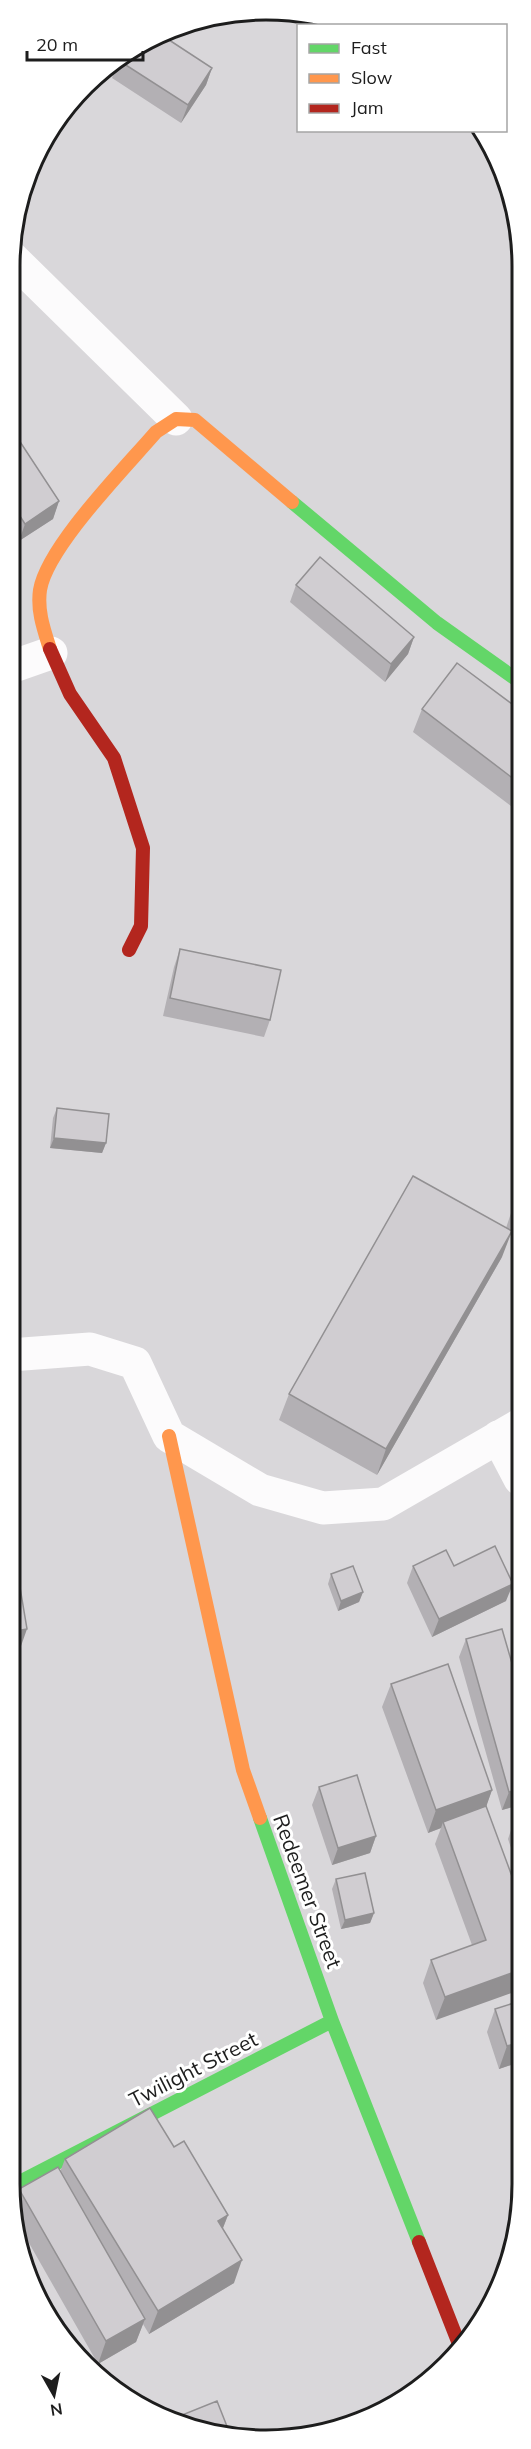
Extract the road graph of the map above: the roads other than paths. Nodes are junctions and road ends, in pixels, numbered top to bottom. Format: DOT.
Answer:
graph roads {
  1 [pos="20,266"];
  2 [pos="176,419"];
  3 [pos="51,653"];
  4 [pos="20,664"];
  5 [pos="512,676"];
  6 [pos="129,950"];
  7 [pos="20,1354"];
  8 [pos="509,1431"];
  9 [pos="169,1436"];
  10 [pos="332,2021"];
  11 [pos="20,2182"];
  12 [pos="457,2338"];
  1 -- 2 [label="street"];
  2 -- 3 [label="street"];
  2 -- 5 [label="street"];
  3 -- 4 [label="street"];
  3 -- 6 [label="street"];
  7 -- 9 [label="street"];
  8 -- 9 [label="street"];
  9 -- 10 [label="street, Redeemer Street"];
  10 -- 11 [label="street, Twilight Street"];
  10 -- 12 [label="street, Redeemer Street"];
}
